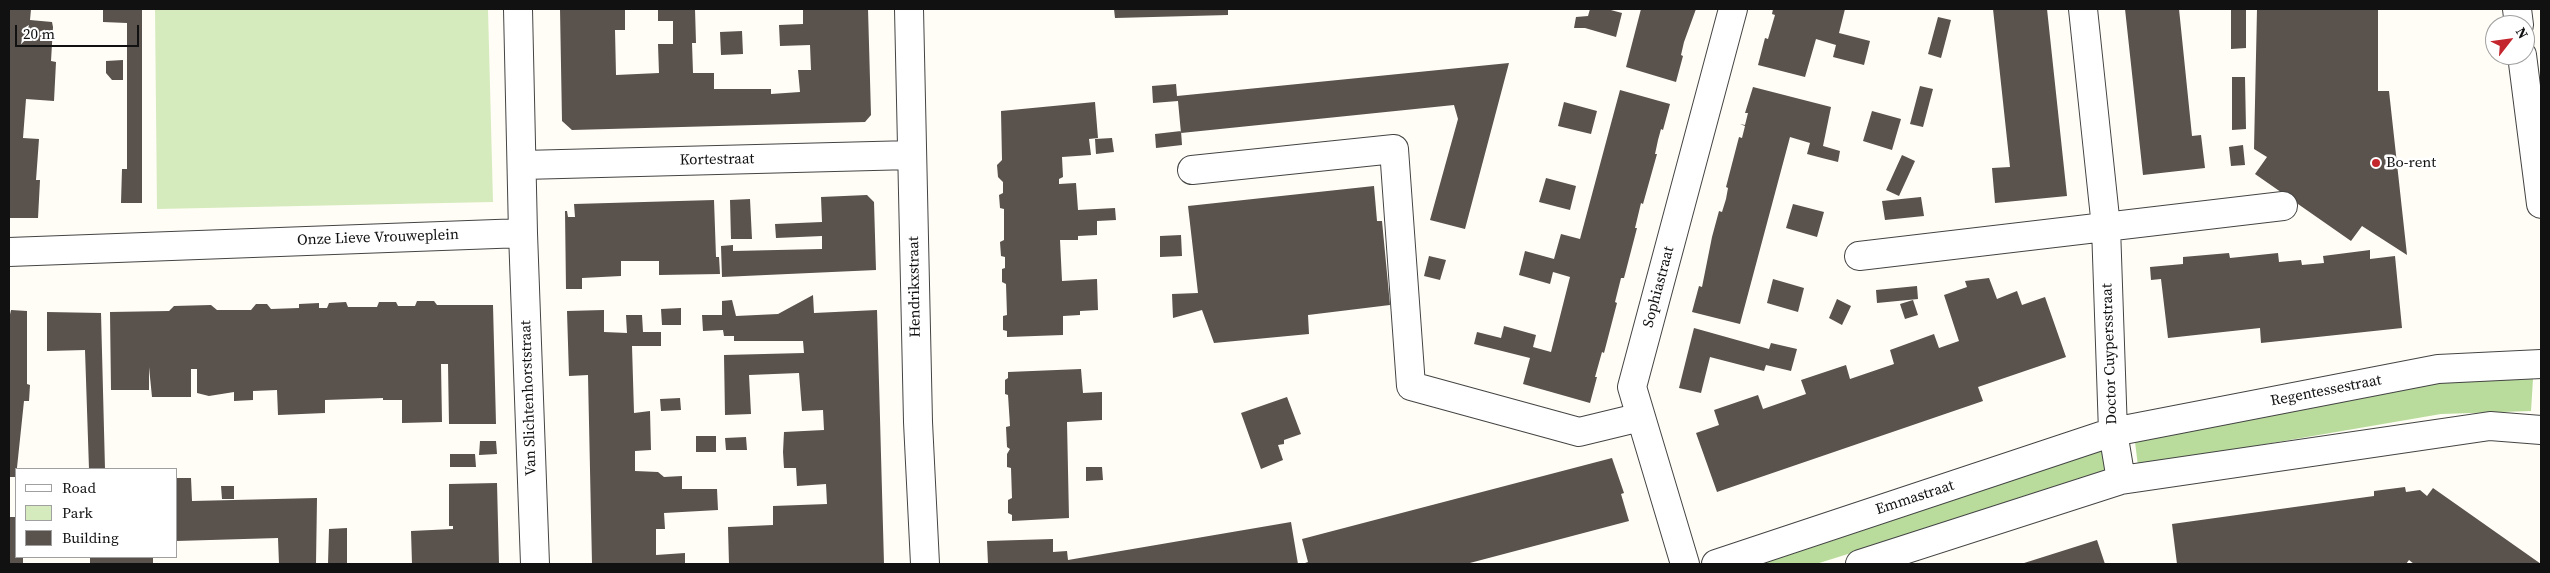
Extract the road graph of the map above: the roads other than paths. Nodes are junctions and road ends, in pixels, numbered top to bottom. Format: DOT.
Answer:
graph roads {
  1 [pos="518,9"];
  2 [pos="909,9"];
  3 [pos="1733,9"];
  4 [pos="2082,9"];
  5 [pos="2523,65"];
  6 [pos="912,155"];
  7 [pos="523,164"];
  8 [pos="1192,170"];
  9 [pos="2541,204"];
  10 [pos="2283,206"];
  11 [pos="2106,227"];
  12 [pos="523,233"];
  13 [pos="9,252"];
  14 [pos="1859,256"];
  15 [pos="2541,364"];
  16 [pos="1641,417"];
  17 [pos="2541,430"];
  18 [pos="2113,432"];
  19 [pos="2121,480"];
  20 [pos="535,564"];
  21 [pos="924,564"];
  22 [pos="1685,564"];
  23 [pos="1716,564"];
  24 [pos="1860,564"];
  1 -- 7 [label="street"];
  2 -- 6 [label="street, Hendrikxstraat"];
  3 -- 16 [label="street, Sophiastraat"];
  4 -- 11 [label="street, Doctor Cuypersstraat"];
  5 -- 9 [label="street"];
  6 -- 7 [label="street, Kortestraat"];
  6 -- 21 [label="street, Hendrikxstraat"];
  7 -- 12 [label="street"];
  8 -- 16 [label="street"];
  10 -- 11 [label="street"];
  11 -- 14 [label="street"];
  11 -- 18 [label="street, Doctor Cuypersstraat"];
  12 -- 13 [label="street, Onze Lieve Vrouweplein"];
  12 -- 20 [label="street, Van Slichtenhorststraat"];
  15 -- 18 [label="street, Regentessestraat"];
  16 -- 22 [label="street, Sophiastraat"];
  17 -- 19 [label="street"];
  18 -- 19 [label="street, Doctor Cuypersstraat"];
  18 -- 23 [label="street, Emmastraat"];
  19 -- 24 [label="street"];
}
